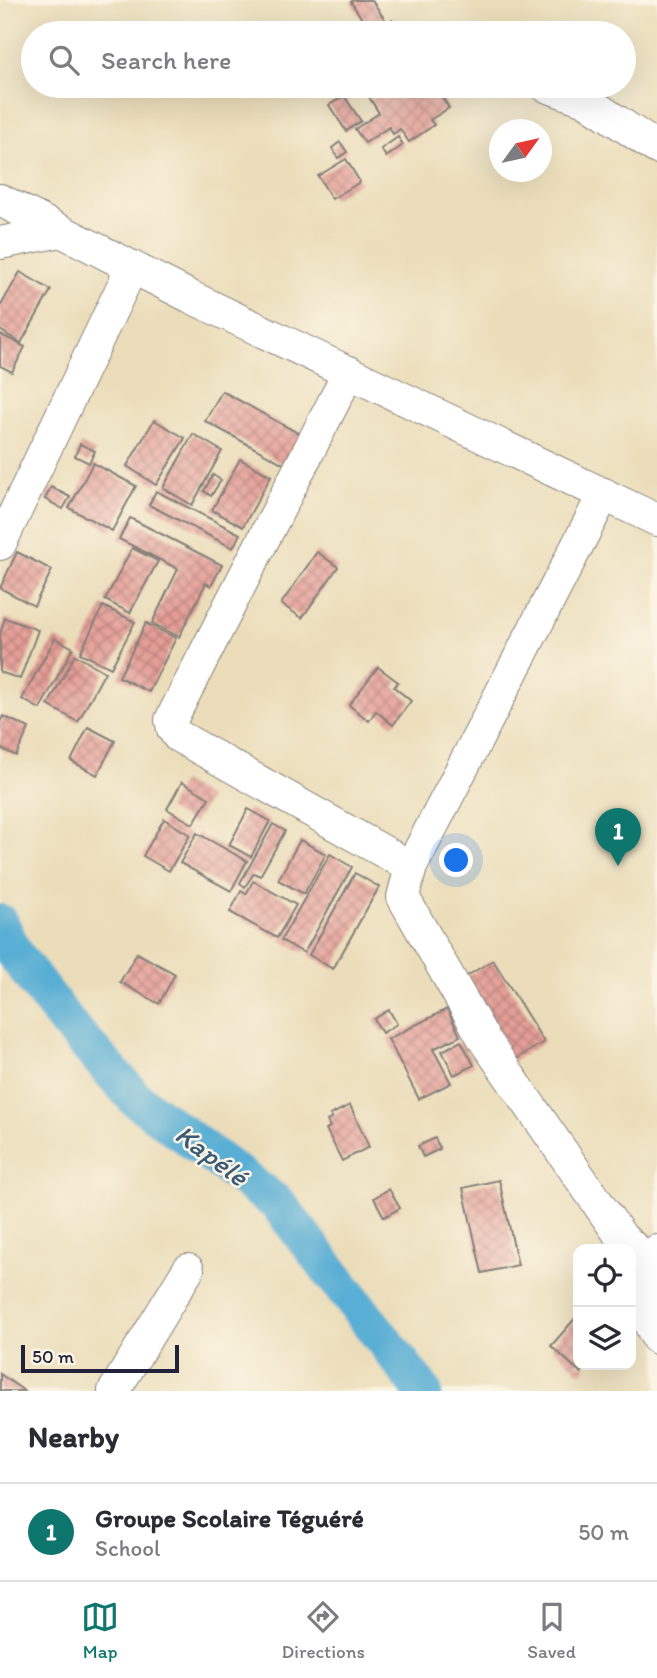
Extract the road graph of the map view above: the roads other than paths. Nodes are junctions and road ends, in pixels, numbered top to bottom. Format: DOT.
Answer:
graph roads {
  1 [pos="579,98"];
  2 [pos="657,148"];
  3 [pos="0,200"];
  4 [pos="61,231"];
  5 [pos="0,243"];
  6 [pos="132,267"];
  7 [pos="349,372"];
  8 [pos="604,494"];
  9 [pos="657,520"];
  10 [pos="0,544"];
  11 [pos="411,867"];
  12 [pos="654,1257"];
  13 [pos="188,1270"];
  14 [pos="657,1338"];
  15 [pos="114,1391"];
  1 -- 2 [label="street"];
  3 -- 4 [label="street"];
  4 -- 5 [label="street"];
  4 -- 6 [label="street"];
  6 -- 7 [label="street"];
  6 -- 10 [label="street"];
  7 -- 8 [label="street"];
  7 -- 11 [label="street"];
  8 -- 9 [label="street"];
  8 -- 11 [label="street"];
  11 -- 12 [label="street"];
  12 -- 14 [label="street"];
  13 -- 15 [label="street"];
}
